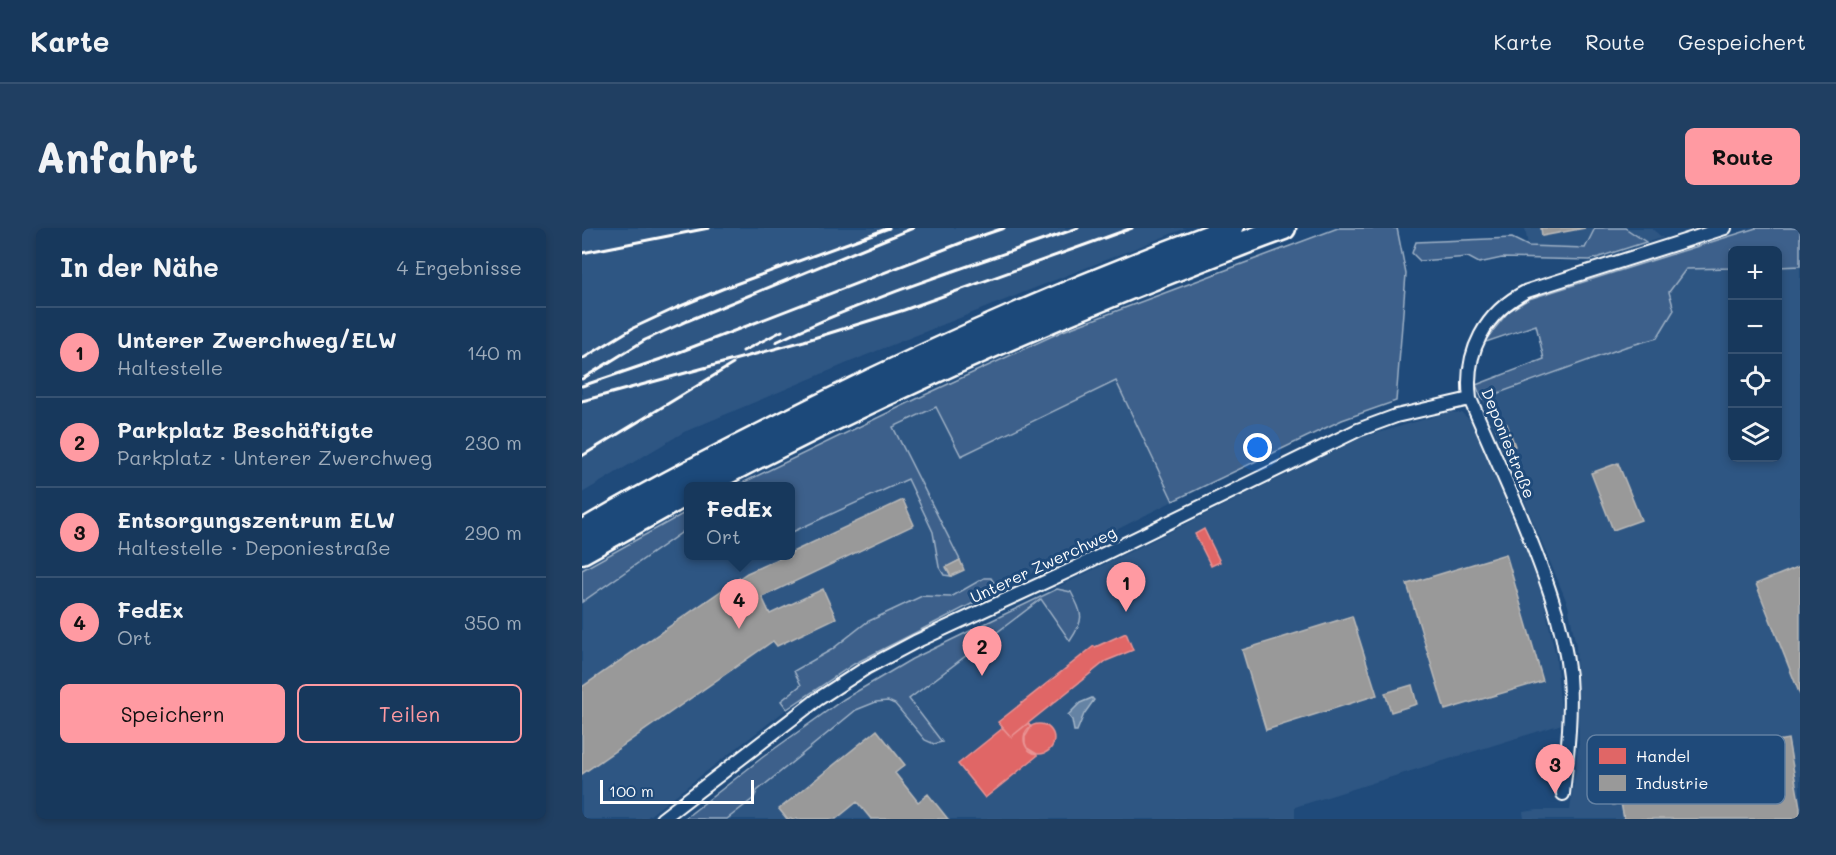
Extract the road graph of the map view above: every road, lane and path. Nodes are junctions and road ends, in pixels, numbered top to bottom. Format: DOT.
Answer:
graph roads {
  1 [pos="1232,228"];
  2 [pos="1284,228"];
  3 [pos="1725,228"];
  4 [pos="1470,399"];
  5 [pos="709,482"];
  6 [pos="684,495"];
  7 [pos="582,532"];
  8 [pos="582,552"];
  9 [pos="1563,794"];
  10 [pos="662,819"];
  1 -- 7 [label="highway"];
  2 -- 5 [label="highway"];
  3 -- 4 [label="street, Deponiestraße"];
  4 -- 9 [label="street, Deponiestraße"];
  4 -- 10 [label="street, Unterer Zwerchweg"];
  6 -- 8 [label="highway"];
}
